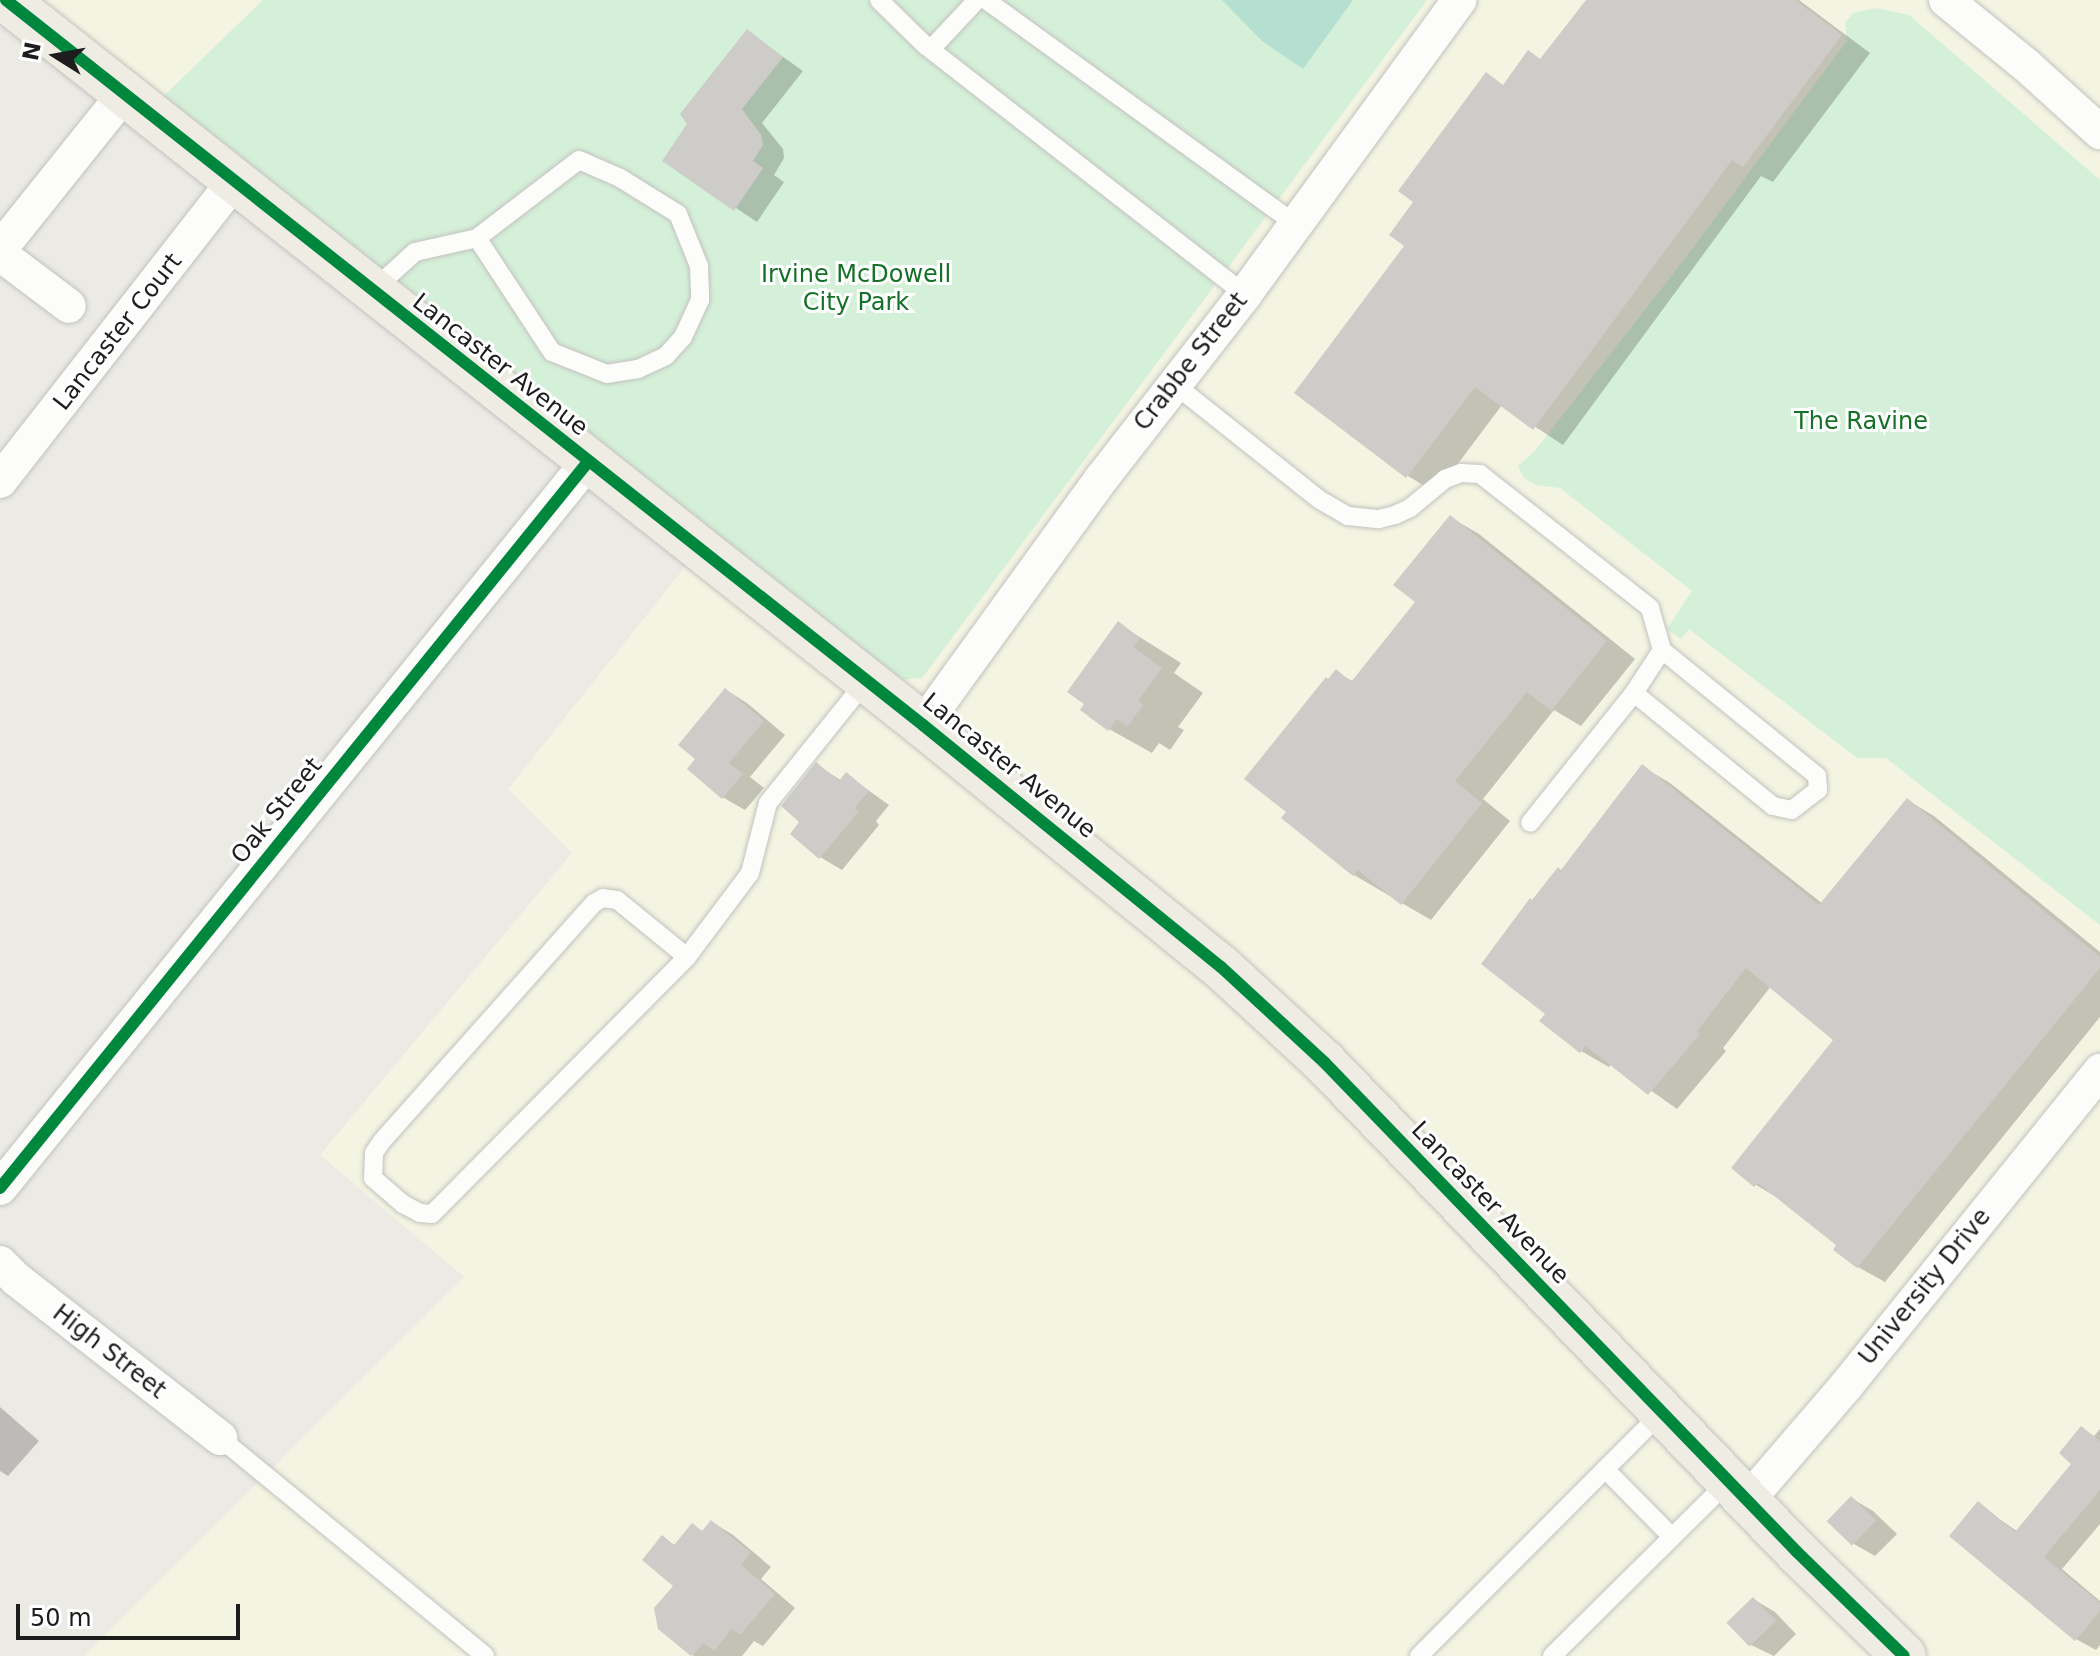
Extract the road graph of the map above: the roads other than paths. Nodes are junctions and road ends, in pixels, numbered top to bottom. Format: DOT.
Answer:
graph roads {
  1 [pos="6,0"];
  2 [pos="879,0"];
  3 [pos="977,0"];
  4 [pos="986,0"];
  5 [pos="1459,0"];
  6 [pos="1946,0"];
  7 [pos="931,49"];
  8 [pos="124,94"];
  9 [pos="2100,132"];
  10 [pos="234,181"];
  11 [pos="1296,224"];
  12 [pos="477,238"];
  13 [pos="0,252"];
  14 [pos="372,291"];
  15 [pos="1245,294"];
  16 [pos="69,306"];
  17 [pos="1174,384"];
  18 [pos="588,462"];
  19 [pos="0,481"];
  20 [pos="1662,650"];
  21 [pos="866,681"];
  22 [pos="1634,693"];
  23 [pos="923,725"];
  24 [pos="1530,823"];
  25 [pos="687,957"];
  26 [pos="2100,1071"];
  27 [pos="0,1188"];
  28 [pos="5,1280"];
  29 [pos="1662,1412"];
  30 [pos="220,1438"];
  31 [pos="1605,1469"];
  32 [pos="1738,1490"];
  33 [pos="1672,1537"];
  34 [pos="485,1656"];
  35 [pos="1419,1656"];
  36 [pos="1552,1656"];
  37 [pos="1904,1656"];
  1 -- 8 [label="main road, Lancaster Avenue"];
  2 -- 7 [label="lane"];
  3 -- 7 [label="lane"];
  4 -- 11 [label="lane"];
  5 -- 11 [label="street, Crabbe Street"];
  6 -- 9 [label="street"];
  7 -- 15 [label="lane"];
  8 -- 10 [label="main road, Lancaster Avenue"];
  8 -- 13 [label="street"];
  10 -- 14 [label="main road, Lancaster Avenue"];
  10 -- 19 [label="street, Lancaster Court"];
  11 -- 15 [label="street, Crabbe Street"];
  12 -- 12 [label="lane"];
  12 -- 14 [label="lane"];
  13 -- 16 [label="street"];
  14 -- 18 [label="main road, Lancaster Avenue"];
  15 -- 17 [label="street, Crabbe Street"];
  17 -- 20 [label="lane"];
  17 -- 23 [label="street, Crabbe Street"];
  18 -- 21 [label="main road, Lancaster Avenue"];
  18 -- 27 [label="street, Oak Street"];
  20 -- 22 [label="lane"];
  20 -- 22 [label="lane"];
  21 -- 23 [label="main road, Lancaster Avenue"];
  21 -- 25 [label="lane"];
  22 -- 24 [label="lane"];
  23 -- 29 [label="main road, Lancaster Avenue"];
  25 -- 25 [label="lane"];
  26 -- 32 [label="street, University Drive"];
  28 -- 30 [label="street, High Street"];
  29 -- 31 [label="lane"];
  29 -- 32 [label="main road, Lancaster Avenue"];
  30 -- 34 [label="lane"];
  31 -- 33 [label="lane"];
  31 -- 35 [label="lane"];
  32 -- 33 [label="lane"];
  32 -- 37 [label="main road, Lancaster Avenue"];
  33 -- 36 [label="lane"];
}
